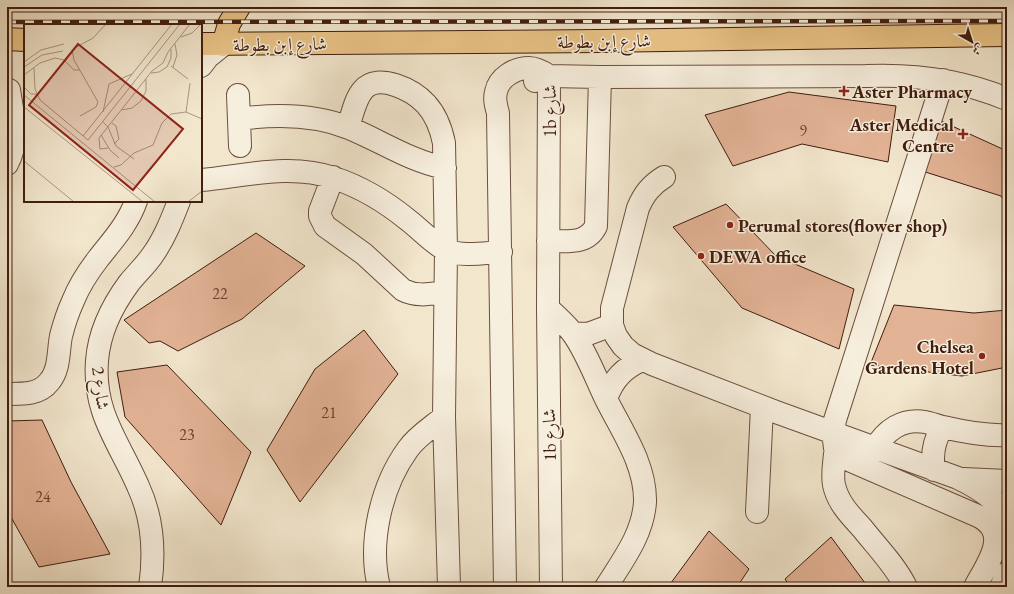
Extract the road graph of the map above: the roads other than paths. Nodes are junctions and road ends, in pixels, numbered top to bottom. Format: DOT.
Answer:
graph roads {
  1 [pos="239,7"];
  2 [pos="1007,35"];
  3 [pos="7,39"];
  4 [pos="24,40"];
  5 [pos="202,44"];
  6 [pos="223,45"];
  7 [pos="202,65"];
  8 [pos="549,76"];
  9 [pos="600,77"];
  10 [pos="943,80"];
  11 [pos="14,89"];
  12 [pos="238,95"];
  13 [pos="1007,99"];
  14 [pos="240,119"];
  15 [pos="348,127"];
  16 [pos="240,146"];
  17 [pos="7,164"];
  18 [pos="445,168"];
  19 [pos="333,177"];
  20 [pos="664,177"];
  21 [pos="202,180"];
  22 [pos="136,202"];
  23 [pos="178,202"];
  24 [pos="548,242"];
  25 [pos="446,250"];
  26 [pos="500,252"];
  27 [pos="445,292"];
  28 [pos="548,308"];
  29 [pos="612,325"];
  30 [pos="573,333"];
  31 [pos="642,360"];
  32 [pos="7,394"];
  33 [pos="606,399"];
  34 [pos="769,409"];
  35 [pos="444,417"];
  36 [pos="942,427"];
  37 [pos="833,432"];
  38 [pos="1007,435"];
  39 [pos="875,449"];
  40 [pos="835,454"];
  41 [pos="934,470"];
  42 [pos="958,478"];
  43 [pos="1007,481"];
  44 [pos="761,512"];
  45 [pos="1007,514"];
  46 [pos="1007,573"];
  47 [pos="150,587"];
  48 [pos="379,587"];
  49 [pos="449,587"];
  50 [pos="505,587"];
  51 [pos="551,587"];
  52 [pos="606,587"];
  53 [pos="906,587"];
  54 [pos="975,587"];
  55 [pos="1001,587"];
  1 -- 6 [label="main road"];
  2 -- 6 [label="main road, شارع إبن بطوطة"];
  3 -- 4 [label="main road"];
  5 -- 6 [label="main road, شارع إبن بطوطة"];
  6 -- 7 [label="street"];
  8 -- 9 [label="street"];
  8 -- 24 [label="street, 1b شارع"];
  8 -- 26 [label="street, 1b شارع"];
  9 -- 10 [label="street"];
  9 -- 24 [label="street"];
  10 -- 13 [label="street"];
  10 -- 37 [label="street"];
  11 -- 17 [label="street"];
  12 -- 14 [label="street"];
  14 -- 15 [label="street"];
  14 -- 16 [label="street"];
  15 -- 18 [label="street"];
  15 -- 18 [label="street"];
  18 -- 25 [label="street"];
  19 -- 21 [label="street"];
  19 -- 25 [label="street"];
  19 -- 27 [label="street"];
  20 -- 29 [label="street"];
  22 -- 32 [label="street"];
  23 -- 47 [label="street, شارع 2"];
  24 -- 28 [label="street, 1b شارع"];
  25 -- 26 [label="street"];
  25 -- 27 [label="street"];
  26 -- 50 [label="street, 1b شارع"];
  27 -- 35 [label="street"];
  28 -- 30 [label="street"];
  28 -- 51 [label="street, 1b شارع"];
  29 -- 30 [label="street"];
  29 -- 31 [label="street"];
  30 -- 33 [label="street"];
  31 -- 33 [label="street"];
  31 -- 34 [label="street"];
  33 -- 52 [label="street"];
  34 -- 37 [label="street"];
  34 -- 44 [label="street"];
  35 -- 48 [label="street"];
  35 -- 49 [label="street"];
  36 -- 38 [label="street"];
  36 -- 39 [label="street"];
  36 -- 41 [label="street"];
  37 -- 39 [label="street"];
  37 -- 40 [label="street"];
  39 -- 41 [label="street"];
  40 -- 53 [label="street"];
  40 -- 54 [label="street"];
  41 -- 42 [label="street"];
  42 -- 43 [label="street"];
  42 -- 45 [label="street"];
  46 -- 55 [label="street"];
}
